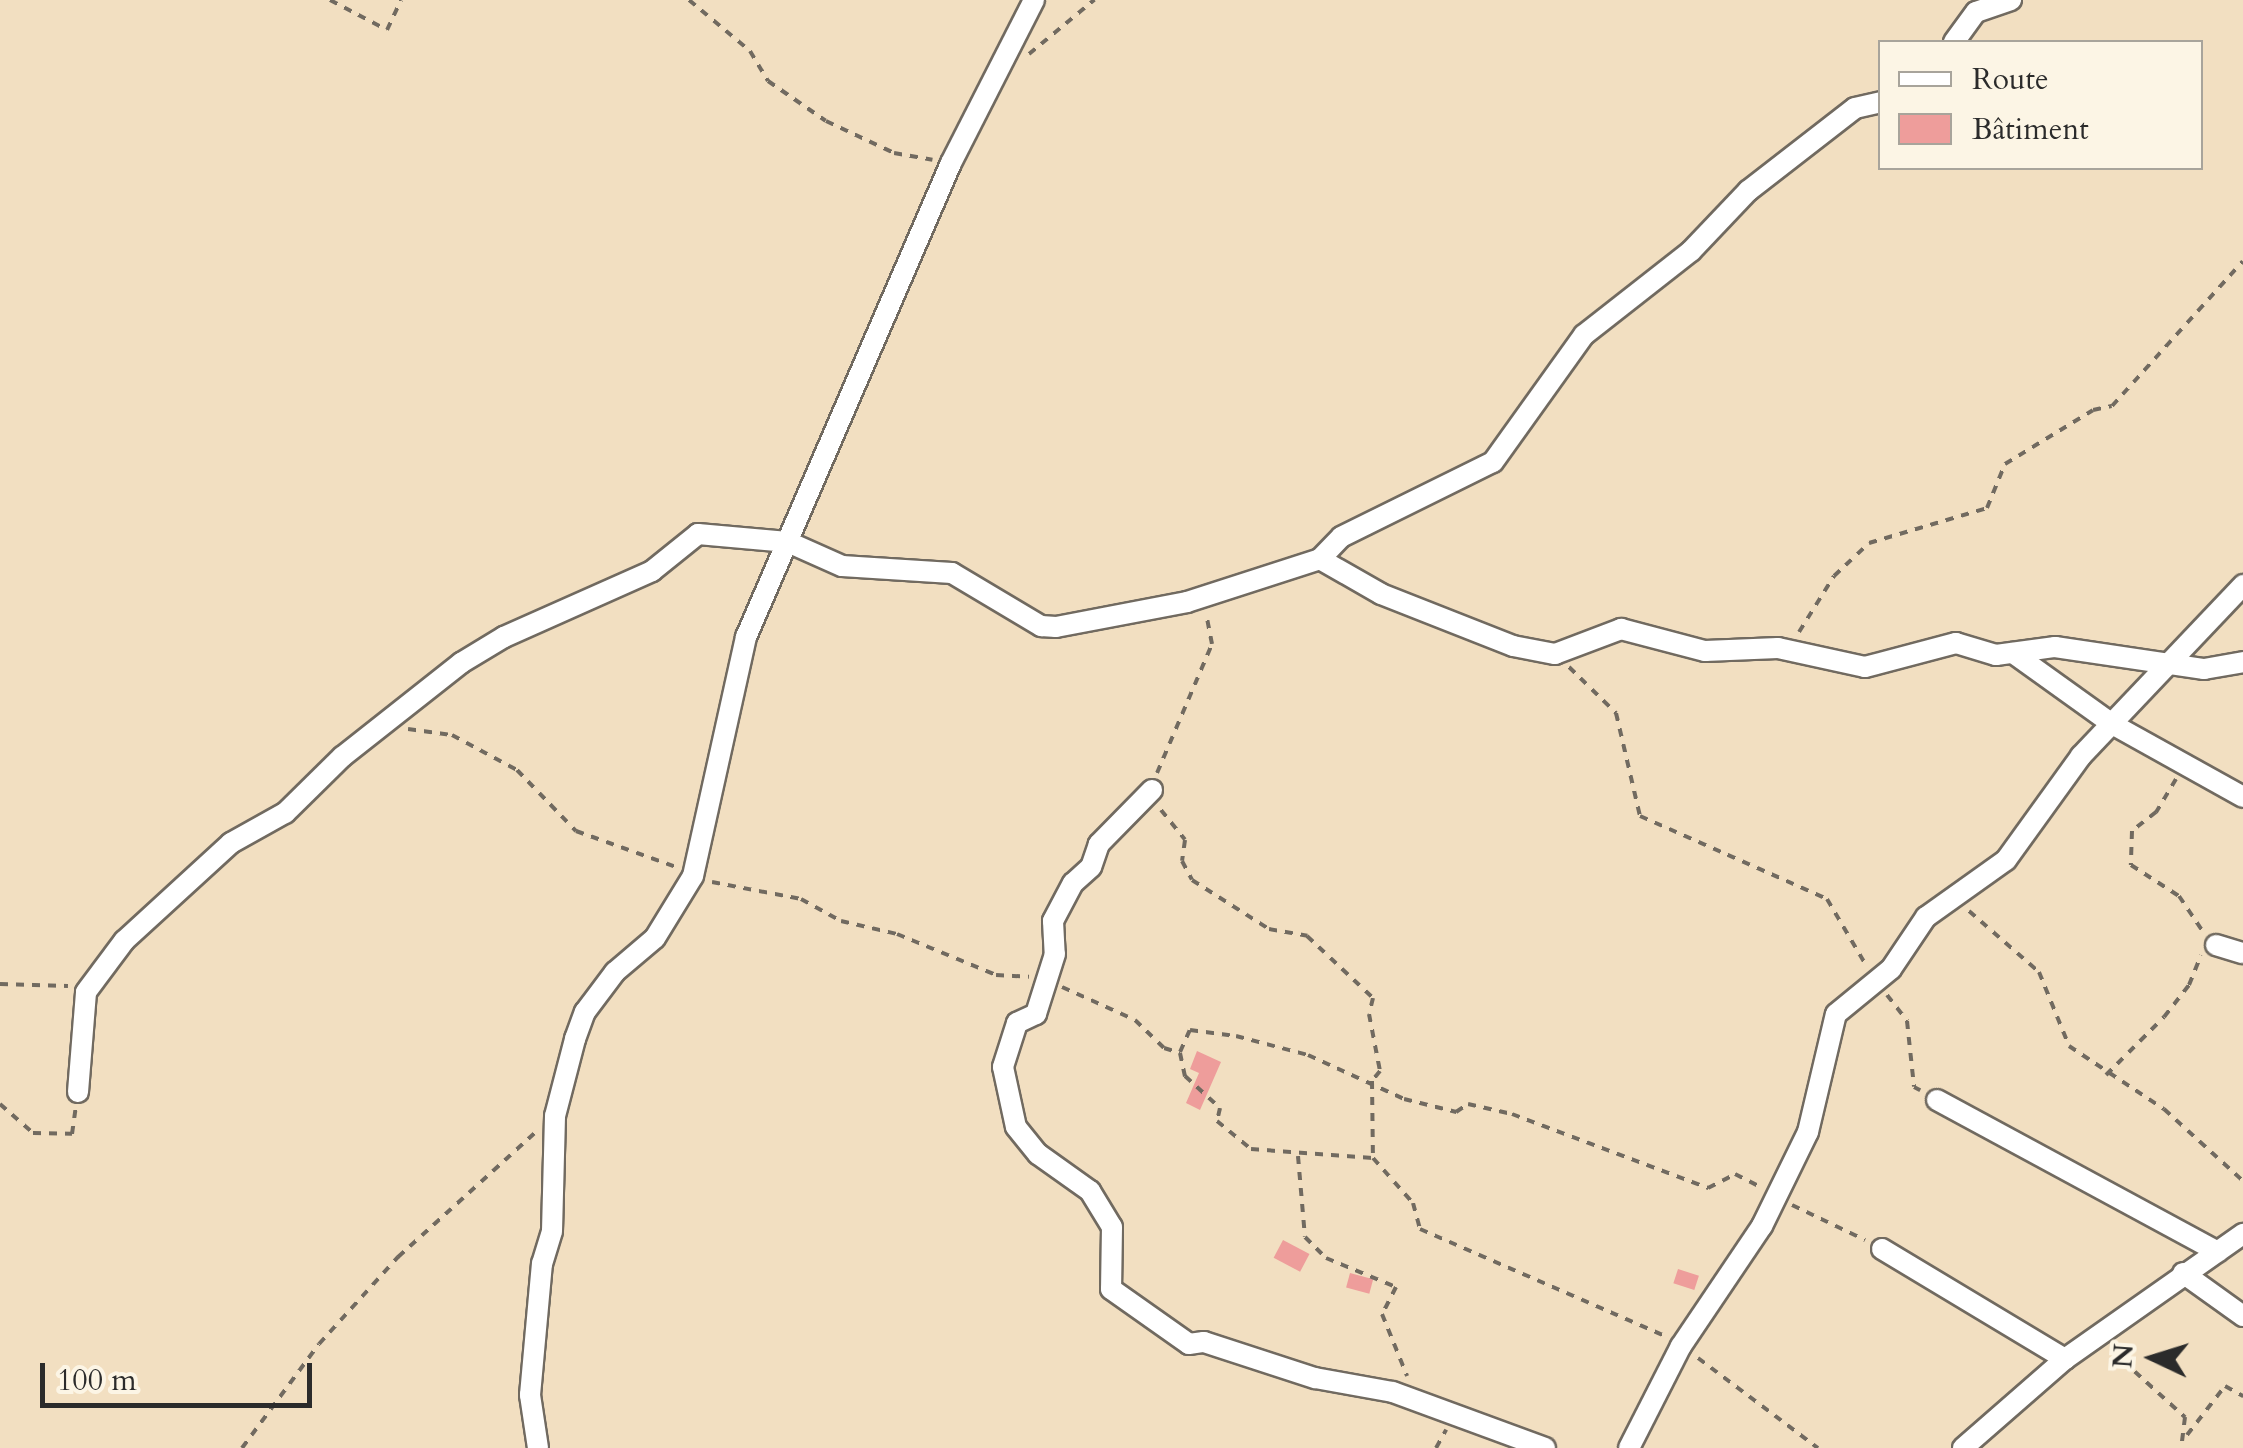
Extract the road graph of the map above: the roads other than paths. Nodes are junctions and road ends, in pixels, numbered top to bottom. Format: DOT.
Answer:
graph roads {
  1 [pos="1034,0"];
  2 [pos="2011,0"];
  3 [pos="1955,40"];
  4 [pos="1878,102"];
  5 [pos="788,542"];
  6 [pos="1320,559"];
  7 [pos="2243,585"];
  8 [pos="2013,653"];
  9 [pos="2174,661"];
  10 [pos="2243,662"];
  11 [pos="2112,724"];
  12 [pos="1152,790"];
  13 [pos="2243,797"];
  14 [pos="2216,945"];
  15 [pos="2243,953"];
  16 [pos="78,1092"];
  17 [pos="1938,1100"];
  18 [pos="2243,1234"];
  19 [pos="1882,1250"];
  20 [pos="2218,1252"];
  21 [pos="2183,1273"];
  22 [pos="2243,1316"];
  23 [pos="2065,1359"];
  24 [pos="538,1448"];
  25 [pos="1545,1448"];
  26 [pos="1629,1448"];
  27 [pos="1962,1448"];
  1 -- 5 [label="street"];
  2 -- 3 [label="street"];
  4 -- 6 [label="street"];
  5 -- 6 [label="street"];
  5 -- 16 [label="street"];
  5 -- 24 [label="street"];
  6 -- 8 [label="street"];
  7 -- 9 [label="street"];
  8 -- 9 [label="street"];
  8 -- 11 [label="street"];
  9 -- 10 [label="street"];
  9 -- 11 [label="street"];
  11 -- 13 [label="street"];
  11 -- 26 [label="street"];
  12 -- 25 [label="street"];
  14 -- 15 [label="street"];
  17 -- 20 [label="street"];
  18 -- 20 [label="street"];
  19 -- 23 [label="street"];
  20 -- 21 [label="street"];
  21 -- 22 [label="street"];
  21 -- 23 [label="street"];
  23 -- 27 [label="street"];
}
